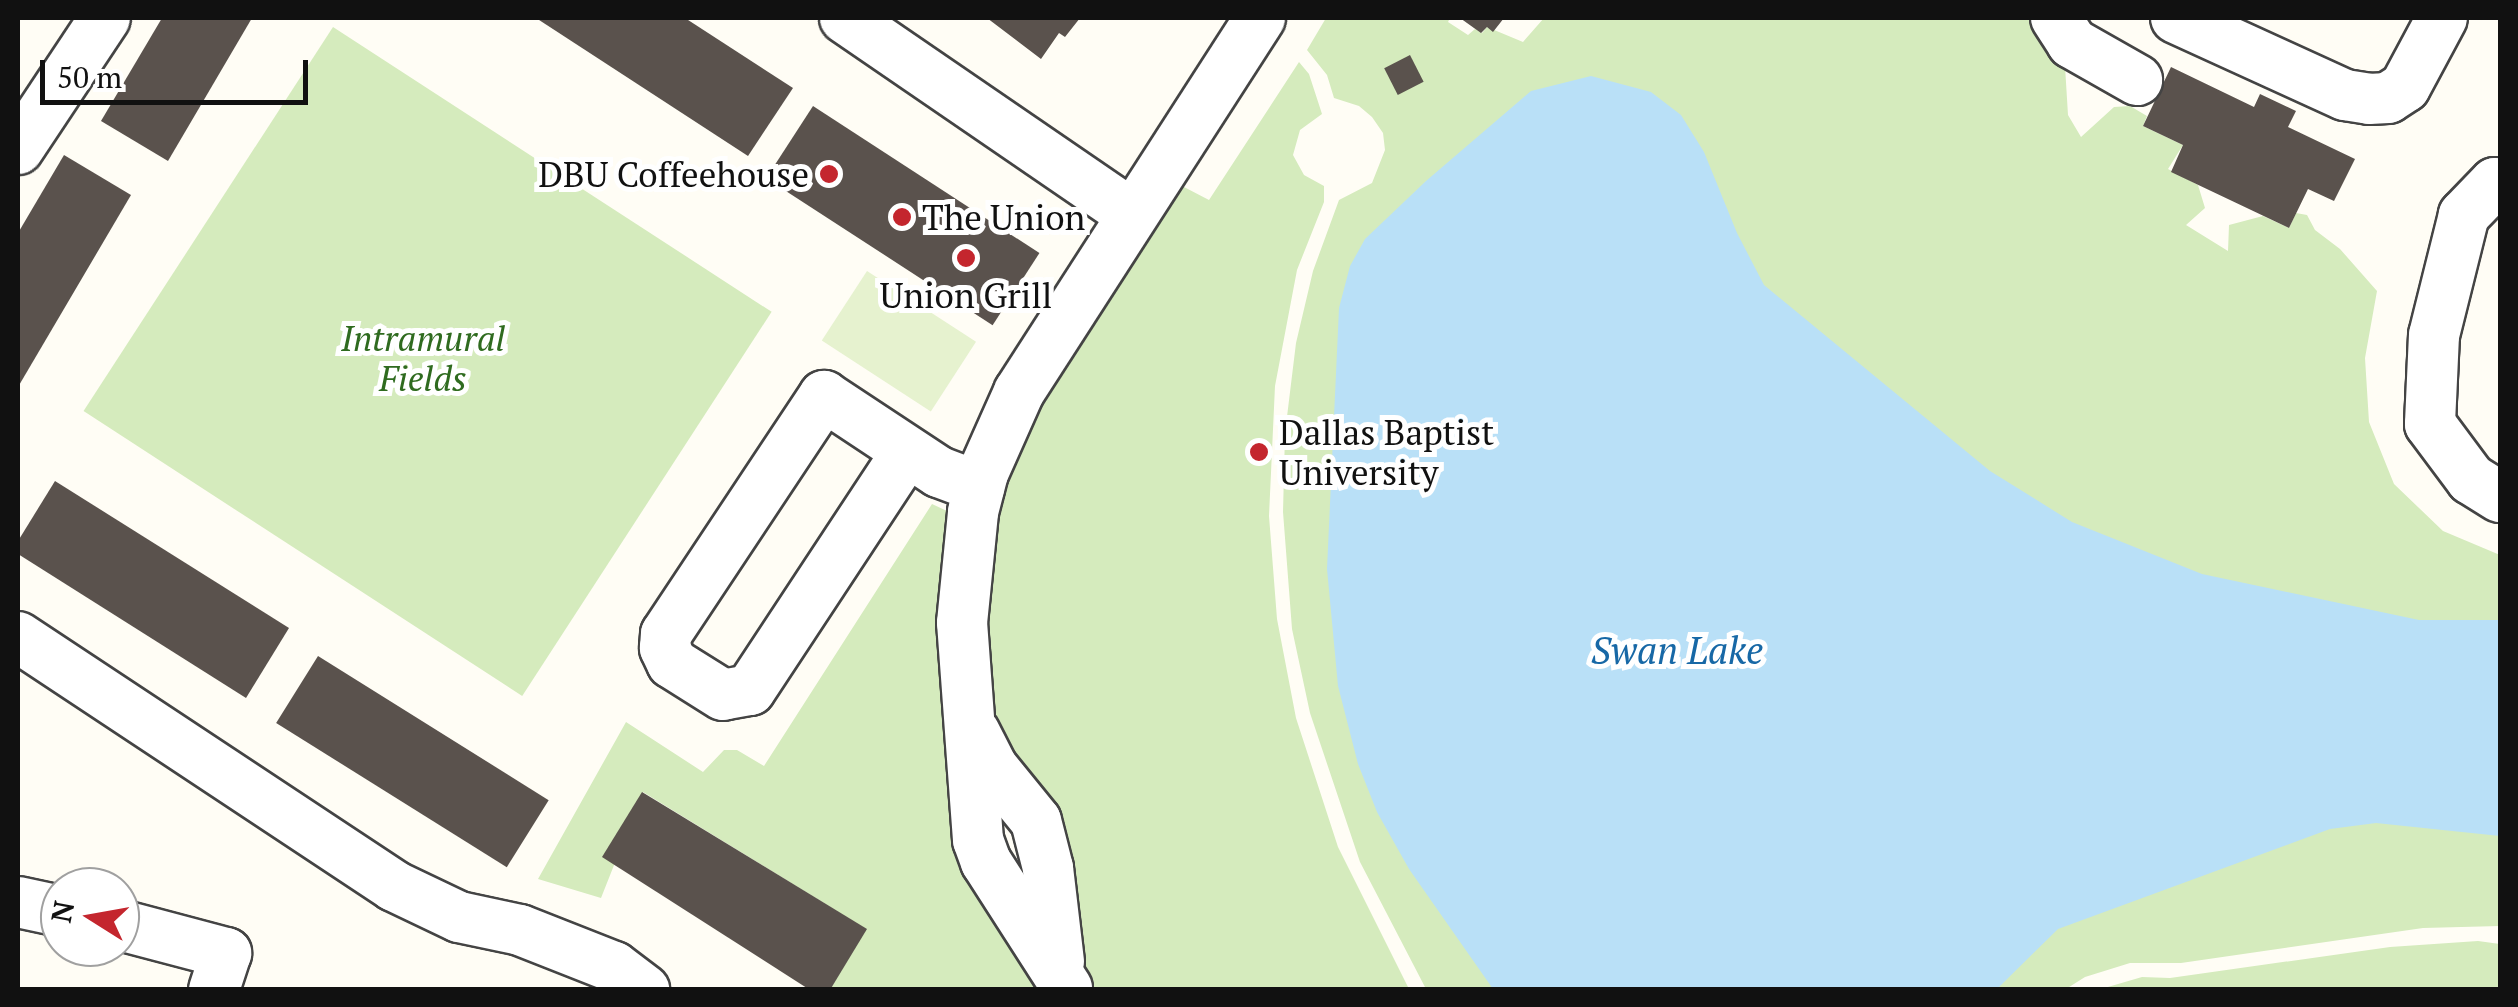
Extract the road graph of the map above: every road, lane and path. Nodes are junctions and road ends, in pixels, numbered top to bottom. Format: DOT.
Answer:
graph roads {
  1 [pos="105,18"];
  2 [pos="844,18"];
  3 [pos="1260,18"];
  4 [pos="2056,18"];
  5 [pos="2176,18"];
  6 [pos="2442,18"];
  7 [pos="2137,80"];
  8 [pos="18,149"];
  9 [pos="2500,184"];
  10 [pos="1130,213"];
  11 [pos="907,452"];
  12 [pos="978,487"];
  13 [pos="2500,497"];
  14 [pos="18,636"];
  15 [pos="140,930"];
  16 [pos="618,982"];
  17 [pos="1068,989"];
  18 [pos="214,990"];
  1 -- 8 [label="street"];
  2 -- 10 [label="street"];
  3 -- 10 [label="street"];
  4 -- 7 [label="street"];
  5 -- 6 [label="street"];
  9 -- 13 [label="street"];
  10 -- 12 [label="street"];
  11 -- 11 [label="street"];
  11 -- 12 [label="street"];
  12 -- 17 [label="street"];
  14 -- 16 [label="street"];
  15 -- 18 [label="street"];
}
